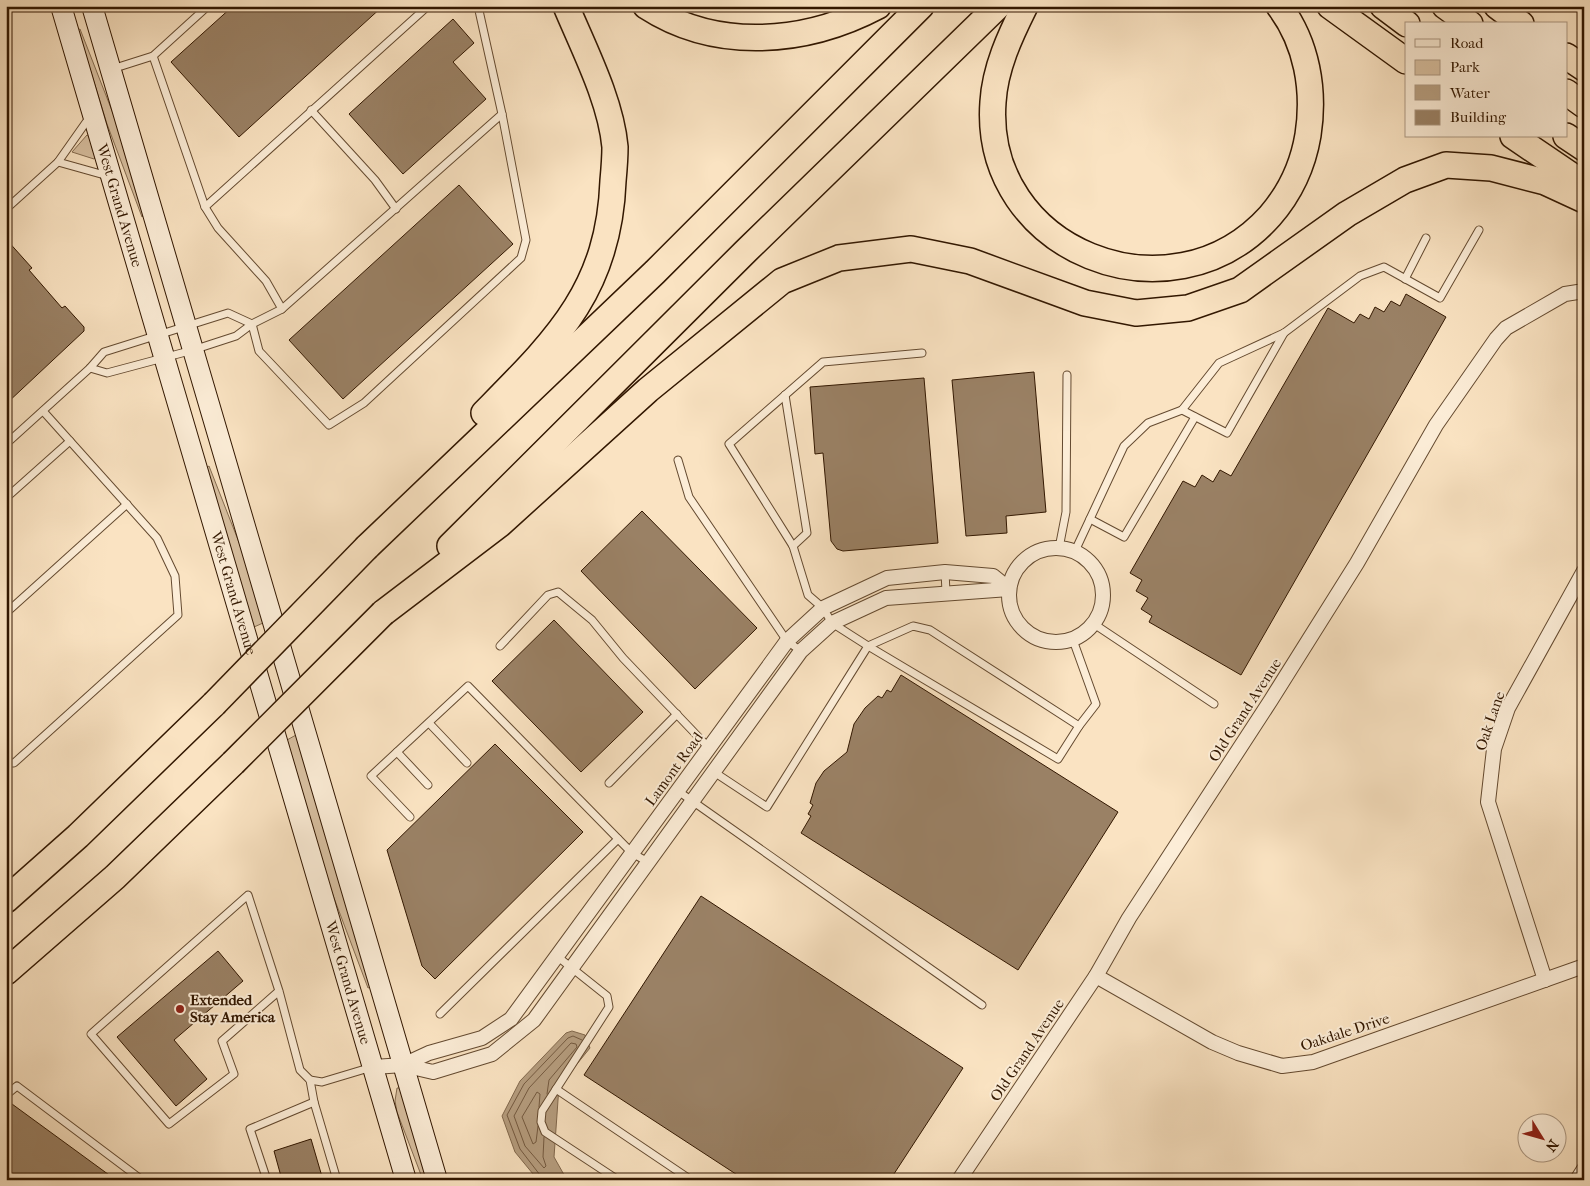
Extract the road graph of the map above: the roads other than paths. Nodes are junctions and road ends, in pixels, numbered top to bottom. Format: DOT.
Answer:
graph roads {
  1 [pos="62,6"];
  2 [pos="92,6"];
  3 [pos="208,6"];
  4 [pos="428,6"];
  5 [pos="478,6"];
  6 [pos="566,6"];
  7 [pos="646,6"];
  8 [pos="878,6"];
  9 [pos="921,6"];
  10 [pos="998,6"];
  11 [pos="1025,6"];
  12 [pos="1279,6"];
  13 [pos="1330,6"];
  14 [pos="1383,6"];
  15 [pos="1445,6"];
  16 [pos="1497,6"];
  17 [pos="1405,22"];
  18 [pos="1467,22"];
  19 [pos="1518,22"];
  20 [pos="153,56"];
  21 [pos="1568,57"];
  22 [pos="1405,60"];
  23 [pos="1584,68"];
  24 [pos="111,70"];
  25 [pos="1568,93"];
  26 [pos="1584,105"];
  27 [pos="311,110"];
  28 [pos="94,112"];
  29 [pos="502,114"];
  30 [pos="1568,137"];
  31 [pos="1516,138"];
  32 [pos="1584,148"];
  33 [pos="58,162"];
  34 [pos="112,177"];
  35 [pos="1584,184"];
  36 [pos="1584,200"];
  37 [pos="205,206"];
  38 [pos="396,208"];
  39 [pos="6,209"];
  40 [pos="1479,230"];
  41 [pos="1426,238"];
  42 [pos="1406,279"];
  43 [pos="1584,291"];
  44 [pos="282,309"];
  45 [pos="252,324"];
  46 [pos="186,325"];
  47 [pos="1284,333"];
  48 [pos="158,334"];
  49 [pos="193,350"];
  50 [pos="922,353"];
  51 [pos="165,358"];
  52 [pos="90,368"];
  53 [pos="1067,375"];
  54 [pos="786,395"];
  55 [pos="1182,410"];
  56 [pos="42,411"];
  57 [pos="1195,417"];
  58 [pos="70,441"];
  59 [pos="6,444"];
  60 [pos="678,460"];
  61 [pos="6,498"];
  62 [pos="127,504"];
  63 [pos="1090,519"];
  64 [pos="793,546"];
  65 [pos="367,547"];
  66 [pos="1059,548"];
  67 [pos="1075,551"];
  68 [pos="1584,571"];
  69 [pos="945,572"];
  70 [pos="1009,589"];
  71 [pos="946,592"];
  72 [pos="823,608"];
  73 [pos="6,613"];
  74 [pos="383,613"];
  75 [pos="832,623"];
  76 [pos="1094,624"];
  77 [pos="1073,640"];
  78 [pos="787,641"];
  79 [pos="500,646"];
  80 [pos="868,646"];
  81 [pos="801,651"];
  82 [pos="1214,704"];
  83 [pos="677,714"];
  84 [pos="429,723"];
  85 [pos="1079,726"];
  86 [pos="709,748"];
  87 [pos="397,752"];
  88 [pos="6,763"];
  89 [pos="467,763"];
  90 [pos="714,772"];
  91 [pos="609,783"];
  92 [pos="428,785"];
  93 [pos="678,791"];
  94 [pos="692,803"];
  95 [pos="410,817"];
  96 [pos="618,839"];
  97 [pos="632,853"];
  98 [pos="648,862"];
  99 [pos="6,900"];
  100 [pos="558,958"];
  101 [pos="1583,967"];
  102 [pos="572,968"];
  103 [pos="6,972"];
  104 [pos="1096,976"];
  105 [pos="1545,980"];
  106 [pos="279,991"];
  107 [pos="982,1005"];
  108 [pos="440,1014"];
  109 [pos="403,1065"];
  110 [pos="374,1067"];
  111 [pos="310,1080"];
  112 [pos="556,1089"];
  113 [pos="6,1096"];
  114 [pos="314,1102"];
  115 [pos="1584,1169"];
  116 [pos="142,1180"];
  117 [pos="267,1180"];
  118 [pos="337,1180"];
  119 [pos="406,1180"];
  120 [pos="437,1180"];
  121 [pos="618,1180"];
  122 [pos="691,1180"];
  123 [pos="959,1180"];
  124 [pos="1577,1180"];
  1 -- 28 [label="main road, West Grand Avenue"];
  2 -- 24 [label="main road, West Grand Avenue"];
  3 -- 20 [label="lane"];
  4 -- 27 [label="lane"];
  5 -- 29 [label="lane"];
  6 -- 65 [label="highway"];
  7 -- 8 [label="highway"];
  9 -- 65 [label="highway"];
  10 -- 74 [label="highway"];
  11 -- 12 [label="highway"];
  13 -- 22 [label="highway"];
  14 -- 17 [label="highway"];
  15 -- 18 [label="highway"];
  16 -- 19 [label="highway"];
  20 -- 24 [label="lane"];
  20 -- 37 [label="lane"];
  21 -- 23 [label="highway"];
  24 -- 46 [label="main road, West Grand Avenue"];
  25 -- 26 [label="highway"];
  27 -- 37 [label="lane"];
  27 -- 38 [label="lane"];
  28 -- 33 [label="lane"];
  28 -- 34 [label="main road, West Grand Avenue"];
  29 -- 38 [label="lane"];
  29 -- 45 [label="lane"];
  30 -- 32 [label="highway"];
  31 -- 35 [label="highway"];
  33 -- 34 [label="lane"];
  33 -- 39 [label="lane"];
  34 -- 48 [label="main road, West Grand Avenue"];
  36 -- 74 [label="highway"];
  37 -- 44 [label="lane"];
  38 -- 44 [label="lane"];
  40 -- 42 [label="lane"];
  41 -- 42 [label="lane"];
  42 -- 47 [label="lane"];
  43 -- 104 [label="street, Old Grand Avenue"];
  44 -- 45 [label="lane"];
  45 -- 46 [label="lane"];
  45 -- 49 [label="lane"];
  46 -- 48 [label="lane"];
  46 -- 49 [label="main road, West Grand Avenue"];
  47 -- 55 [label="lane"];
  47 -- 57 [label="lane"];
  48 -- 51 [label="main road, West Grand Avenue"];
  48 -- 52 [label="lane"];
  49 -- 51 [label="lane"];
  49 -- 109 [label="main road, West Grand Avenue"];
  50 -- 54 [label="lane"];
  51 -- 52 [label="lane"];
  51 -- 110 [label="main road, West Grand Avenue"];
  52 -- 56 [label="lane"];
  53 -- 66 [label="lane"];
  54 -- 64 [label="lane"];
  54 -- 64 [label="lane"];
  55 -- 57 [label="lane"];
  55 -- 63 [label="lane"];
  56 -- 58 [label="lane"];
  56 -- 59 [label="lane"];
  57 -- 63 [label="lane"];
  58 -- 61 [label="lane"];
  58 -- 62 [label="lane"];
  60 -- 78 [label="lane"];
  62 -- 73 [label="lane"];
  62 -- 88 [label="lane"];
  63 -- 67 [label="lane"];
  64 -- 72 [label="lane"];
  65 -- 99 [label="highway, bridge"];
  66 -- 67 [label="street"];
  66 -- 70 [label="street"];
  67 -- 76 [label="street"];
  68 -- 105 [label="street, Oak Lane"];
  69 -- 70 [label="street, Lamont Road"];
  69 -- 71 [label="lane"];
  69 -- 72 [label="street, Lamont Road"];
  70 -- 71 [label="street, Lamont Road"];
  70 -- 77 [label="street"];
  71 -- 75 [label="street, Lamont Road"];
  72 -- 75 [label="lane"];
  72 -- 78 [label="street, Lamont Road"];
  74 -- 103 [label="highway, bridge"];
  75 -- 80 [label="lane"];
  75 -- 81 [label="street, Lamont Road"];
  76 -- 77 [label="street"];
  76 -- 82 [label="lane"];
  77 -- 85 [label="lane"];
  78 -- 81 [label="lane"];
  78 -- 86 [label="street, Lamont Road"];
  79 -- 83 [label="lane"];
  80 -- 85 [label="lane"];
  80 -- 85 [label="lane"];
  80 -- 90 [label="lane"];
  81 -- 90 [label="street, Lamont Road"];
  83 -- 86 [label="lane"];
  83 -- 91 [label="lane"];
  84 -- 87 [label="lane"];
  84 -- 89 [label="lane"];
  84 -- 96 [label="lane"];
  86 -- 93 [label="street, Lamont Road"];
  87 -- 92 [label="lane"];
  87 -- 95 [label="lane"];
  90 -- 94 [label="street, Lamont Road"];
  93 -- 94 [label="lane"];
  93 -- 97 [label="street, Lamont Road"];
  94 -- 98 [label="street, Lamont Road"];
  94 -- 107 [label="lane"];
  96 -- 97 [label="lane"];
  96 -- 108 [label="lane"];
  97 -- 98 [label="lane"];
  97 -- 100 [label="street, Lamont Road"];
  98 -- 102 [label="street, Lamont Road"];
  100 -- 102 [label="lane"];
  100 -- 109 [label="street, Lamont Road"];
  101 -- 105 [label="street, Oakdale Drive"];
  102 -- 109 [label="street, Lamont Road"];
  102 -- 112 [label="lane"];
  104 -- 105 [label="street, Oakdale Drive"];
  104 -- 123 [label="street, Old Grand Avenue"];
  106 -- 106 [label="lane"];
  106 -- 111 [label="lane"];
  109 -- 110 [label="street, Lamont Road"];
  109 -- 120 [label="main road, West Grand Avenue"];
  110 -- 111 [label="lane"];
  110 -- 119 [label="main road, West Grand Avenue"];
  111 -- 114 [label="lane"];
  112 -- 121 [label="lane"];
  112 -- 122 [label="lane"];
  113 -- 116 [label="lane"];
  114 -- 117 [label="lane"];
  114 -- 118 [label="lane"];
  115 -- 124 [label="street"];
}
